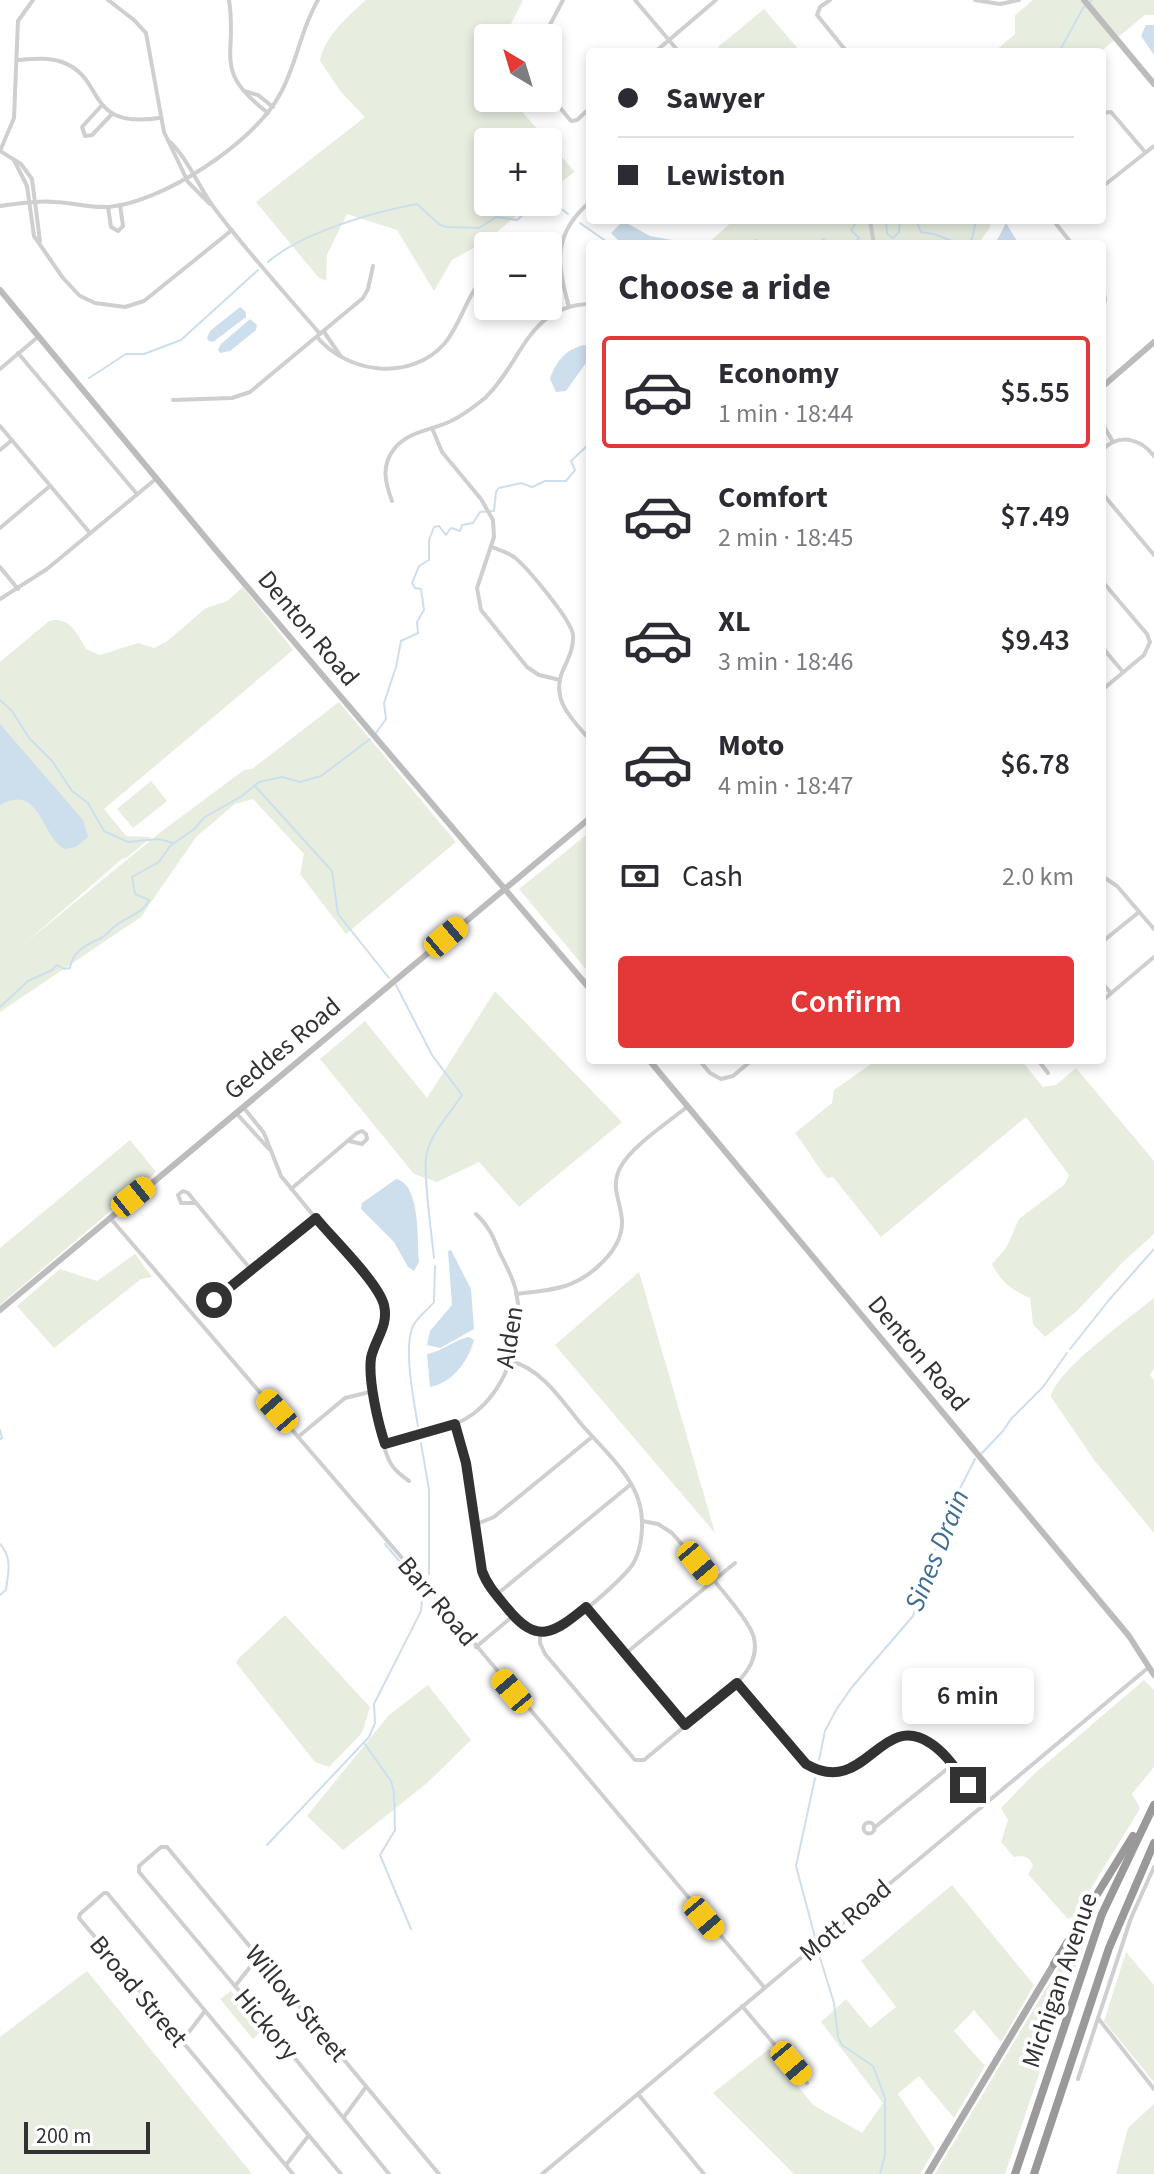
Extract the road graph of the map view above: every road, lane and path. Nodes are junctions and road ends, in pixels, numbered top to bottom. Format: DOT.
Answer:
graph roads {
  1 [pos="33,0"];
  2 [pos="108,0"];
  3 [pos="229,0"];
  4 [pos="318,0"];
  5 [pos="563,0"];
  6 [pos="635,0"];
  7 [pos="716,0"];
  8 [pos="830,0"];
  9 [pos="975,0"];
  10 [pos="1019,0"];
  11 [pos="1086,3"];
  12 [pos="550,24"];
  13 [pos="669,40"];
  14 [pos="660,48"];
  15 [pos="676,48"];
  16 [pos="844,48"];
  17 [pos="17,60"];
  18 [pos="1154,84"];
  19 [pos="244,91"];
  20 [pos="102,105"];
  21 [pos="273,107"];
  22 [pos="562,110"];
  23 [pos="586,112"];
  24 [pos="268,113"];
  25 [pos="1106,113"];
  26 [pos="112,114"];
  27 [pos="159,118"];
  28 [pos="170,142"];
  29 [pos="1154,146"];
  30 [pos="0,151"];
  31 [pos="1145,152"];
  32 [pos="14,160"];
  33 [pos="191,173"];
  34 [pos="185,177"];
  35 [pos="1106,184"];
  36 [pos="30,202"];
  37 [pos="37,202"];
  38 [pos="120,205"];
  39 [pos="212,205"];
  40 [pos="586,205"];
  41 [pos="0,206"];
  42 [pos="108,207"];
  43 [pos="1057,224"];
  44 [pos="232,230"];
  45 [pos="1069,240"];
  46 [pos="40,242"];
  47 [pos="373,266"];
  48 [pos="474,288"];
  49 [pos="0,290"];
  50 [pos="586,305"];
  51 [pos="569,307"];
  52 [pos="321,334"];
  53 [pos="39,336"];
  54 [pos="1154,342"];
  55 [pos="18,353"];
  56 [pos="0,369"];
  57 [pos="1106,384"];
  58 [pos="173,400"];
  59 [pos="0,426"];
  60 [pos="432,428"];
  61 [pos="12,440"];
  62 [pos="1106,445"];
  63 [pos="0,450"];
  64 [pos="1154,456"];
  65 [pos="157,478"];
  66 [pos="50,486"];
  67 [pos="137,494"];
  68 [pos="1106,498"];
  69 [pos="392,501"];
  70 [pos="0,528"];
  71 [pos="90,533"];
  72 [pos="491,547"];
  73 [pos="1154,555"];
  74 [pos="0,567"];
  75 [pos="1106,587"];
  76 [pos="18,589"];
  77 [pos="0,599"];
  78 [pos="1106,652"];
  79 [pos="1123,672"];
  80 [pos="560,680"];
  81 [pos="1106,687"];
  82 [pos="586,735"];
  83 [pos="586,821"];
  84 [pos="1106,879"];
  85 [pos="505,887"];
  86 [pos="1139,912"];
  87 [pos="1154,929"];
  88 [pos="1106,939"];
  89 [pos="1154,957"];
  90 [pos="586,984"];
  91 [pos="1106,987"];
  92 [pos="1111,993"];
  93 [pos="1106,997"];
  94 [pos="652,1064"];
  95 [pos="702,1064"];
  96 [pos="747,1064"];
  97 [pos="1041,1064"];
  98 [pos="1048,1073"];
  99 [pos="688,1106"];
  100 [pos="242,1107"];
  101 [pos="235,1112"];
  102 [pos="349,1141"];
  103 [pos="270,1149"];
  104 [pos="291,1189"];
  105 [pos="195,1203"];
  106 [pos="476,1214"];
  107 [pos="110,1217"];
  108 [pos="316,1218"];
  109 [pos="252,1271"];
  110 [pos="228,1291"];
  111 [pos="516,1294"];
  112 [pos="0,1310"];
  113 [pos="511,1361"];
  114 [pos="374,1391"];
  115 [pos="455,1424"];
  116 [pos="298,1437"];
  117 [pos="592,1437"];
  118 [pos="385,1444"];
  119 [pos="409,1481"];
  120 [pos="631,1484"];
  121 [pos="642,1521"];
  122 [pos="474,1525"];
  123 [pos="735,1563"];
  124 [pos="713,1581"];
  125 [pos="496,1595"];
  126 [pos="586,1607"];
  127 [pos="513,1616"];
  128 [pos="540,1633"];
  129 [pos="476,1647"];
  130 [pos="625,1654"];
  131 [pos="1149,1667"];
  132 [pos="1154,1675"];
  133 [pos="737,1683"];
  134 [pos="685,1725"];
  135 [pos="952,1765"];
  136 [pos="985,1804"];
  137 [pos="1154,1805"];
  138 [pos="1148,1816"];
  139 [pos="874,1828"];
  140 [pos="1154,1843"];
  141 [pos="151,1855"];
  142 [pos="1154,1867"];
  143 [pos="1152,1876"];
  144 [pos="1117,1878"];
  145 [pos="1129,1899"];
  146 [pos="258,1957"];
  147 [pos="1054,1964"];
  148 [pos="235,1986"];
  149 [pos="764,1987"];
  150 [pos="742,2006"];
  151 [pos="205,2011"];
  152 [pos="1098,2018"];
  153 [pos="1065,2021"];
  154 [pos="1080,2034"];
  155 [pos="181,2042"];
  156 [pos="1078,2079"];
  157 [pos="807,2083"];
  158 [pos="366,2086"];
  159 [pos="1154,2089"];
  160 [pos="638,2094"];
  161 [pos="344,2117"];
  162 [pos="309,2135"];
  163 [pos="286,2165"];
  164 [pos="293,2174"];
  165 [pos="341,2174"];
  166 [pos="389,2174"];
  167 [pos="439,2174"];
  168 [pos="542,2174"];
  169 [pos="704,2174"];
  170 [pos="928,2174"];
  171 [pos="1015,2174"];
  172 [pos="1034,2174"];
  1 -- 17 [label="street"];
  2 -- 27 [label="street"];
  3 -- 19 [label="street"];
  4 -- 21 [label="street"];
  5 -- 12 [label="street"];
  6 -- 13 [label="street"];
  7 -- 13 [label="street"];
  8 -- 16 [label="street"];
  9 -- 10 [label="street"];
  11 -- 18 [label="street"];
  13 -- 14 [label="street"];
  13 -- 15 [label="street"];
  17 -- 20 [label="street"];
  17 -- 30 [label="street"];
  19 -- 21 [label="street"];
  19 -- 24 [label="street"];
  20 -- 26 [label="street"];
  20 -- 26 [label="street"];
  21 -- 24 [label="street"];
  22 -- 23 [label="street"];
  24 -- 33 [label="street"];
  25 -- 31 [label="street"];
  26 -- 27 [label="street"];
  27 -- 28 [label="street"];
  28 -- 33 [label="street"];
  28 -- 34 [label="street"];
  29 -- 31 [label="street"];
  30 -- 32 [label="street"];
  31 -- 35 [label="street"];
  32 -- 36 [label="street"];
  32 -- 37 [label="street"];
  33 -- 34 [label="street"];
  33 -- 39 [label="street"];
  34 -- 38 [label="street"];
  34 -- 39 [label="street"];
  36 -- 37 [label="street"];
  36 -- 41 [label="street"];
  36 -- 46 [label="street"];
  37 -- 42 [label="street"];
  37 -- 46 [label="street"];
  38 -- 42 [label="street"];
  38 -- 42 [label="street"];
  39 -- 44 [label="street"];
  40 -- 51 [label="street"];
  43 -- 45 [label="street"];
  44 -- 46 [label="street"];
  44 -- 52 [label="street"];
  47 -- 52 [label="street"];
  48 -- 52 [label="street"];
  49 -- 53 [label="street, Denton Road"];
  50 -- 51 [label="street"];
  51 -- 60 [label="street"];
  52 -- 58 [label="street"];
  53 -- 55 [label="street"];
  53 -- 65 [label="street, Denton Road"];
  54 -- 57 [label="street"];
  55 -- 56 [label="street"];
  55 -- 67 [label="street"];
  59 -- 61 [label="street"];
  60 -- 69 [label="street"];
  60 -- 72 [label="street"];
  61 -- 63 [label="street"];
  61 -- 66 [label="street"];
  62 -- 64 [label="street"];
  65 -- 67 [label="street"];
  65 -- 85 [label="street, Denton Road"];
  66 -- 70 [label="street"];
  66 -- 71 [label="street"];
  67 -- 71 [label="street"];
  68 -- 73 [label="street"];
  71 -- 76 [label="street"];
  72 -- 80 [label="street"];
  72 -- 80 [label="street"];
  74 -- 76 [label="street"];
  75 -- 79 [label="street"];
  76 -- 77 [label="street"];
  78 -- 79 [label="street"];
  79 -- 81 [label="street"];
  80 -- 82 [label="street"];
  83 -- 85 [label="street, Geddes Road"];
  84 -- 86 [label="street"];
  85 -- 90 [label="street, Denton Road"];
  85 -- 100 [label="street, Geddes Road"];
  86 -- 87 [label="street"];
  86 -- 88 [label="street"];
  89 -- 92 [label="street"];
  91 -- 92 [label="street"];
  92 -- 93 [label="street"];
  94 -- 99 [label="street, Denton Road"];
  95 -- 96 [label="street"];
  97 -- 98 [label="street"];
  99 -- 111 [label="street"];
  99 -- 131 [label="street, Denton Road"];
  100 -- 101 [label="street, Geddes Road"];
  100 -- 103 [label="street"];
  101 -- 103 [label="street"];
  101 -- 107 [label="street, Geddes Road"];
  102 -- 104 [label="street"];
  103 -- 104 [label="street"];
  104 -- 108 [label="street"];
  105 -- 109 [label="street"];
  106 -- 111 [label="street, Alden"];
  107 -- 112 [label="street, Geddes Road"];
  107 -- 116 [label="street, Barr Road"];
  108 -- 109 [label="street"];
  108 -- 114 [label="street"];
  109 -- 110 [label="street"];
  111 -- 113 [label="street, Alden"];
  113 -- 115 [label="street, Alden"];
  113 -- 117 [label="street"];
  114 -- 116 [label="street"];
  114 -- 118 [label="street"];
  115 -- 118 [label="street, Alden"];
  115 -- 122 [label="street"];
  116 -- 129 [label="street, Barr Road"];
  117 -- 120 [label="street"];
  117 -- 122 [label="street"];
  118 -- 119 [label="street"];
  120 -- 121 [label="street"];
  120 -- 125 [label="street"];
  121 -- 124 [label="street"];
  121 -- 126 [label="street"];
  122 -- 125 [label="street"];
  123 -- 124 [label="street"];
  124 -- 130 [label="street"];
  124 -- 133 [label="street"];
  125 -- 127 [label="street"];
  126 -- 128 [label="street"];
  126 -- 130 [label="street"];
  127 -- 128 [label="street"];
  127 -- 129 [label="street"];
  128 -- 134 [label="street"];
  129 -- 149 [label="street, Barr Road"];
  130 -- 134 [label="street"];
  131 -- 132 [label="street, Denton Road"];
  131 -- 136 [label="street, Mott Road"];
  133 -- 134 [label="street"];
  133 -- 135 [label="street"];
  135 -- 136 [label="street"];
  135 -- 139 [label="street"];
  136 -- 149 [label="street, Mott Road"];
  137 -- 138 [label="highway, Michigan Avenue"];
  138 -- 144 [label="highway, Michigan Avenue"];
  138 -- 147 [label="highway"];
  140 -- 145 [label="highway, Michigan Avenue"];
  141 -- 146 [label="street, Willow Street"];
  141 -- 148 [label="street, Hickory"];
  142 -- 143 [label="street"];
  143 -- 152 [label="street"];
  144 -- 145 [label="highway"];
  144 -- 153 [label="highway, Michigan Avenue"];
  145 -- 154 [label="highway, Michigan Avenue"];
  146 -- 148 [label="street"];
  146 -- 158 [label="street, Willow Street"];
  147 -- 170 [label="main road, Michigan Avenue"];
  148 -- 161 [label="street, Hickory"];
  149 -- 150 [label="street, Mott Road"];
  150 -- 157 [label="street"];
  150 -- 160 [label="street, Mott Road"];
  151 -- 155 [label="street"];
  151 -- 155 [label="street, Broad Street"];
  151 -- 162 [label="street"];
  152 -- 156 [label="street"];
  152 -- 159 [label="street"];
  153 -- 154 [label="highway"];
  153 -- 171 [label="highway, Michigan Avenue"];
  154 -- 172 [label="highway, Michigan Avenue"];
  155 -- 163 [label="street, Broad Street"];
  158 -- 161 [label="street"];
  158 -- 167 [label="street, Willow Street"];
  160 -- 168 [label="street, Mott Road"];
  160 -- 169 [label="street"];
  161 -- 166 [label="street, Hickory"];
  162 -- 163 [label="street"];
  162 -- 165 [label="street"];
  163 -- 164 [label="street, Broad Street"];
}
